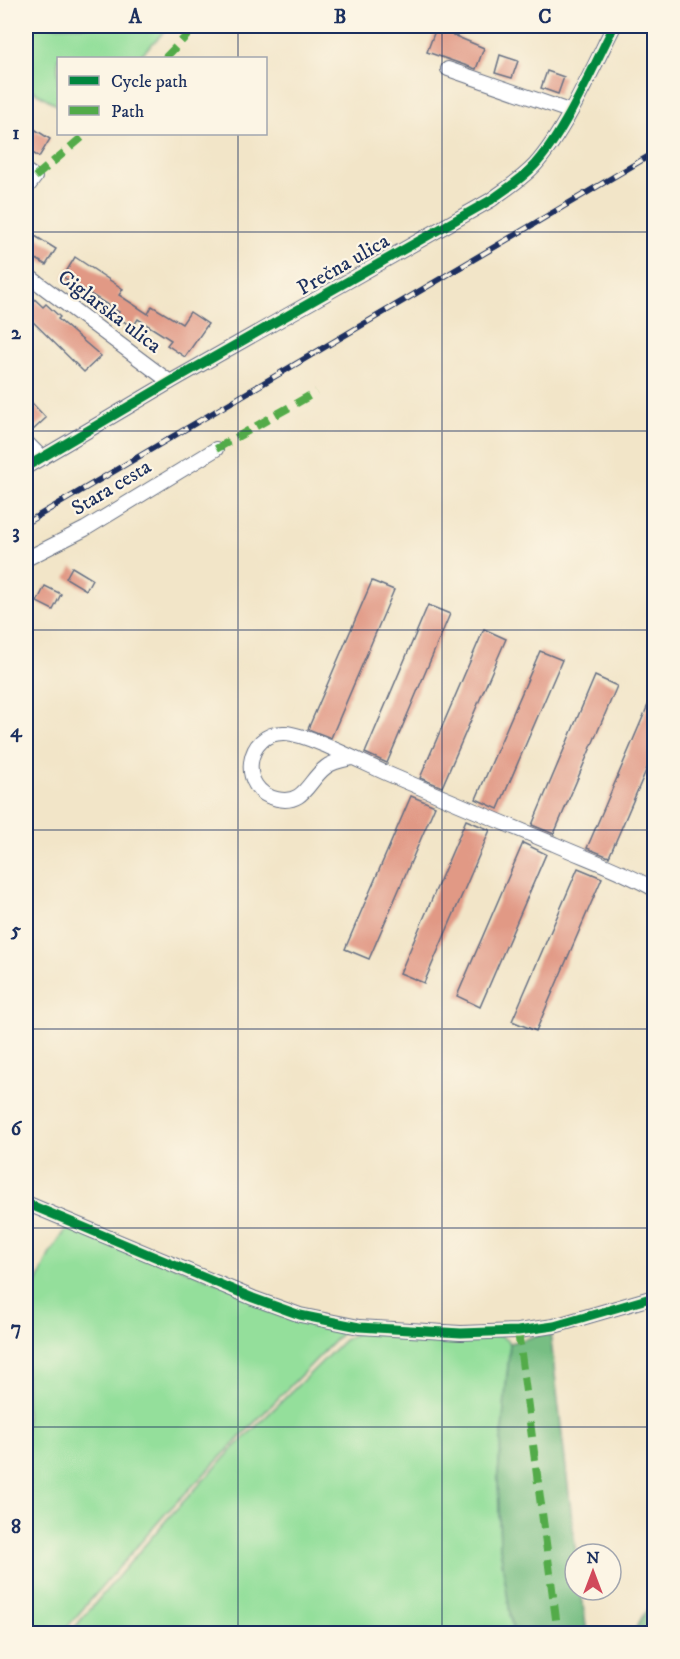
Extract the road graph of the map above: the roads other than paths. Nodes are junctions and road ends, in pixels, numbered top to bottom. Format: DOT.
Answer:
graph roads {
  1 [pos="614,26"];
  2 [pos="448,69"];
  3 [pos="569,111"];
  4 [pos="26,171"];
  5 [pos="26,189"];
  6 [pos="26,274"];
  7 [pos="170,382"];
  8 [pos="26,442"];
  9 [pos="216,449"];
  10 [pos="42,458"];
  11 [pos="26,467"];
  12 [pos="26,559"];
  13 [pos="352,758"];
  14 [pos="654,889"];
  15 [pos="26,1207"];
  16 [pos="654,1297"];
  1 -- 3 [label="street, Prečna ulica"];
  2 -- 3 [label="street"];
  3 -- 7 [label="street, Prečna ulica"];
  4 -- 5 [label="street"];
  6 -- 7 [label="street, Ciglarska ulica"];
  7 -- 10 [label="street, Prečna ulica"];
  8 -- 10 [label="street"];
  9 -- 12 [label="street, Stara cesta"];
  10 -- 11 [label="street, Prečna ulica"];
  13 -- 13 [label="street"];
  13 -- 14 [label="street"];
  15 -- 16 [label="street"];
}
